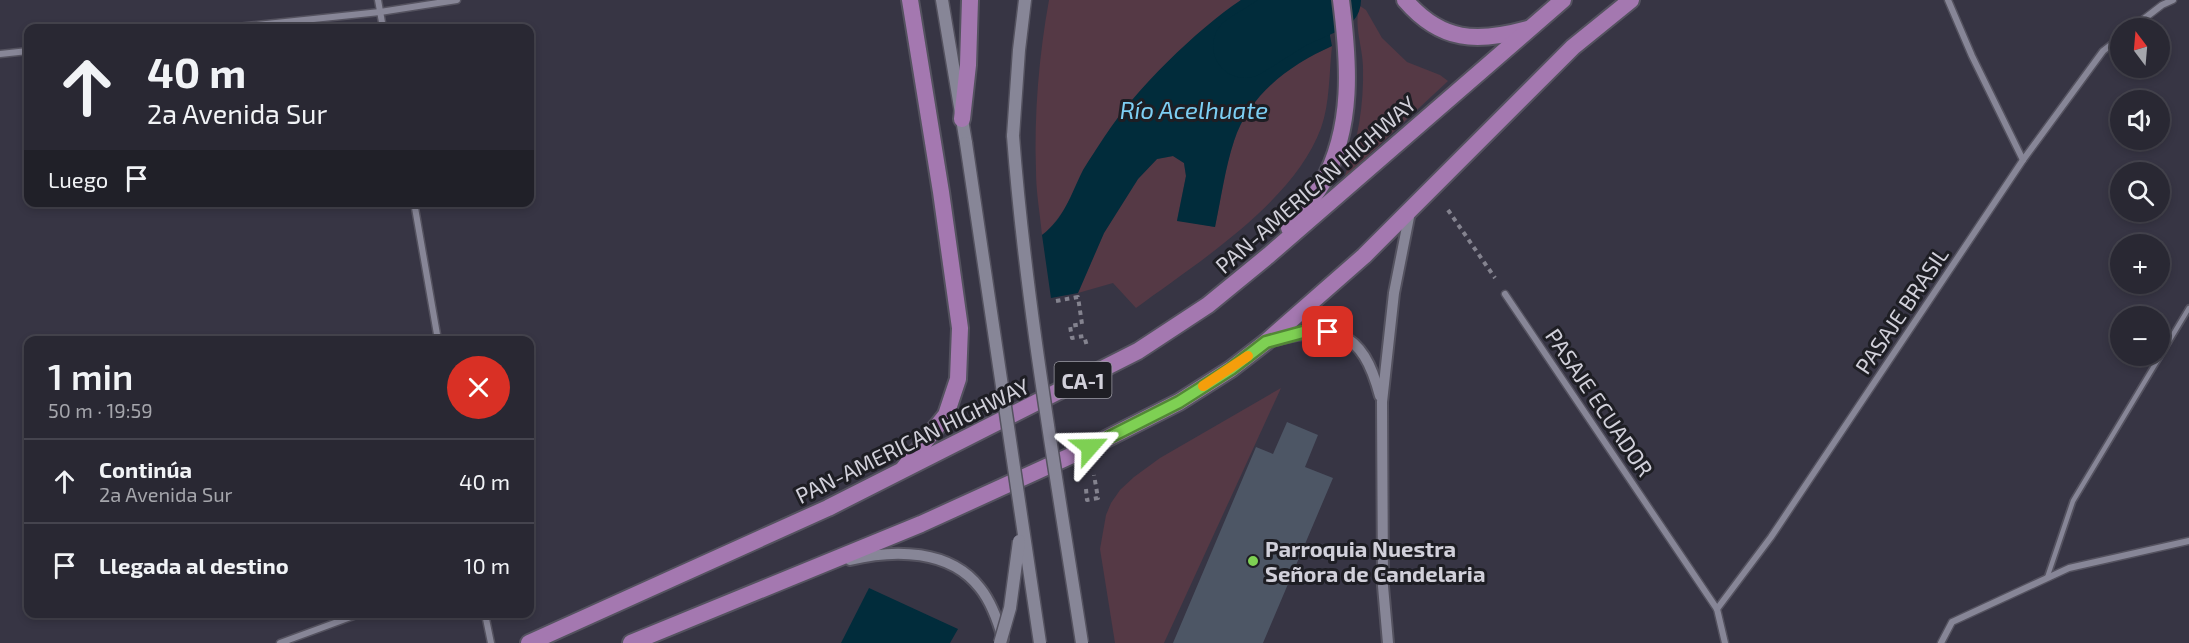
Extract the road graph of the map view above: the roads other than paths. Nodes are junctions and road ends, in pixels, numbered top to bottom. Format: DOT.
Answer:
graph roads {
  1 [pos="378,0"];
  2 [pos="457,0"];
  3 [pos="910,0"];
  4 [pos="942,0"];
  5 [pos="970,0"];
  6 [pos="1026,0"];
  7 [pos="1341,0"];
  8 [pos="1405,0"];
  9 [pos="1563,0"];
  10 [pos="1631,0"];
  11 [pos="1948,0"];
  12 [pos="2173,0"];
  13 [pos="380,12"];
  14 [pos="2145,18"];
  15 [pos="266,24"];
  16 [pos="382,24"];
  17 [pos="1531,28"];
  18 [pos="2110,46"];
  19 [pos="24,51"];
  20 [pos="0,54"];
  21 [pos="962,119"];
  22 [pos="2023,160"];
  23 [pos="415,207"];
  24 [pos="1410,208"];
  25 [pos="1269,255"];
  26 [pos="1505,294"];
  27 [pos="2189,308"];
  28 [pos="437,336"];
  29 [pos="1266,342"];
  30 [pos="1382,402"];
  31 [pos="900,474"];
  32 [pos="1021,519"];
  33 [pos="2189,541"];
  34 [pos="809,571"];
  35 [pos="2047,578"];
  36 [pos="1718,609"];
  37 [pos="348,618"];
  38 [pos="486,618"];
  39 [pos="280,643"];
  40 [pos="490,643"];
  41 [pos="529,643"];
  42 [pos="632,643"];
  43 [pos="1002,643"];
  44 [pos="1040,643"];
  45 [pos="1082,643"];
  46 [pos="1388,643"];
  47 [pos="1725,643"];
  48 [pos="1941,643"];
  1 -- 13 [label="street"];
  2 -- 13 [label="street"];
  3 -- 31 [label="highway"];
  4 -- 21 [label="main road"];
  5 -- 21 [label="highway"];
  6 -- 45 [label="main road, bridge"];
  7 -- 25 [label="highway"];
  8 -- 17 [label="highway"];
  9 -- 17 [label="highway, PAN-AMERICAN HIGHWAY / CA-1"];
  10 -- 24 [label="highway"];
  11 -- 22 [label="street"];
  12 -- 14 [label="street"];
  13 -- 15 [label="street"];
  13 -- 16 [label="street"];
  17 -- 25 [label="highway, PAN-AMERICAN HIGHWAY / CA-1"];
  18 -- 22 [label="street, PASAJE BRASIL"];
  19 -- 20 [label="street"];
  21 -- 32 [label="main road, bridge"];
  22 -- 36 [label="street, PASAJE BRASIL"];
  23 -- 28 [label="street"];
  24 -- 29 [label="highway"];
  24 -- 30 [label="street"];
  25 -- 31 [label="highway, PAN-AMERICAN HIGHWAY / CA-1"];
  26 -- 36 [label="street, PASAJE ECUADOR"];
  27 -- 35 [label="lane"];
  29 -- 30 [label="street"];
  29 -- 34 [label="highway"];
  30 -- 46 [label="street"];
  31 -- 41 [label="highway, PAN-AMERICAN HIGHWAY / CA-1"];
  32 -- 43 [label="main road, bridge"];
  32 -- 44 [label="main road, bridge"];
  33 -- 35 [label="street"];
  34 -- 42 [label="highway"];
  34 -- 43 [label="street"];
  35 -- 48 [label="street"];
  36 -- 47 [label="street, PASAJE ECUADOR"];
  37 -- 39 [label="street"];
  38 -- 40 [label="street"];
}
